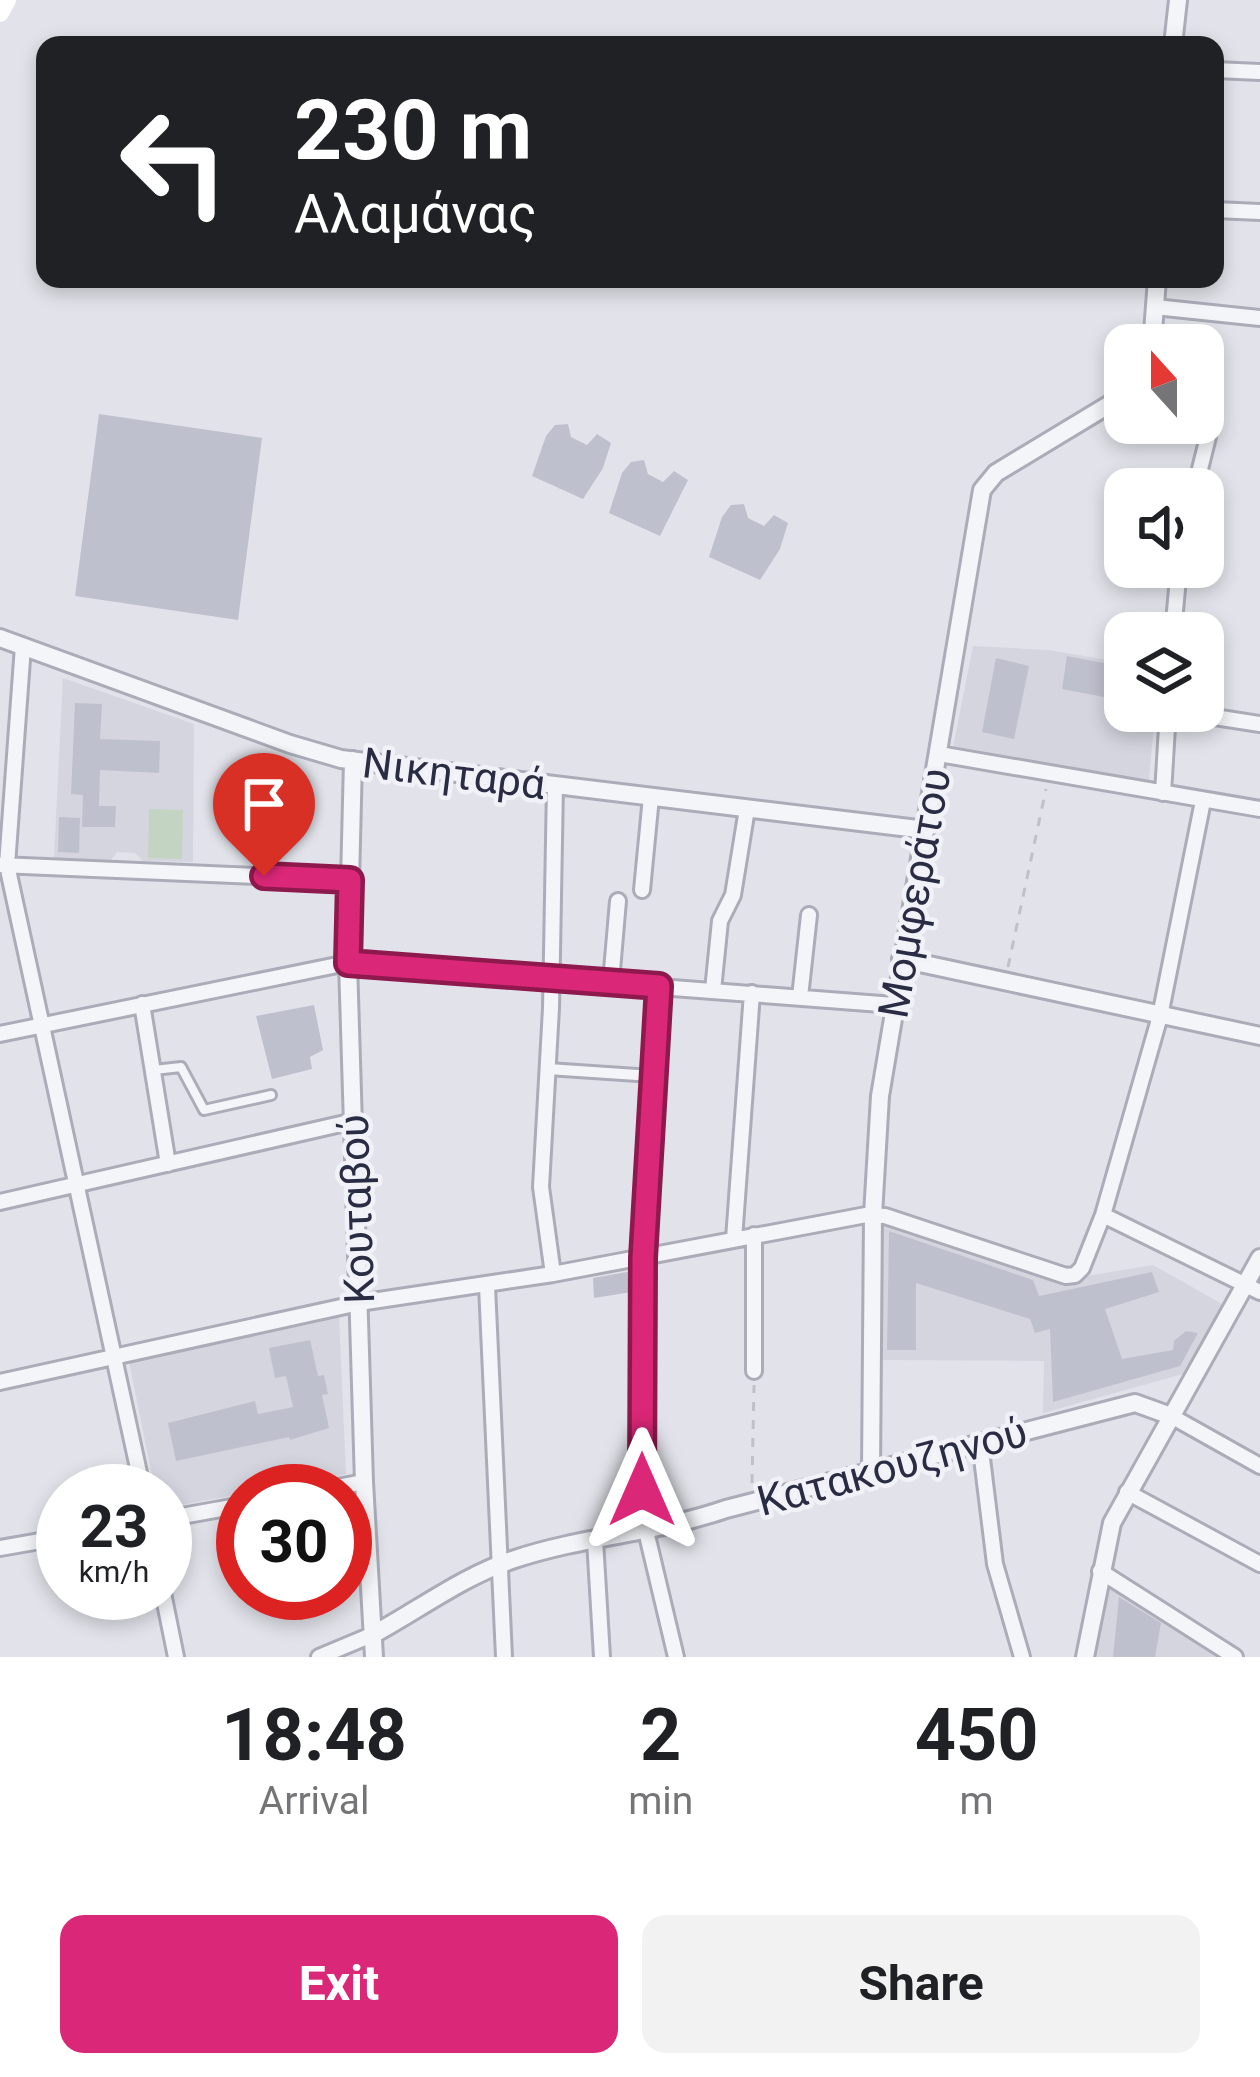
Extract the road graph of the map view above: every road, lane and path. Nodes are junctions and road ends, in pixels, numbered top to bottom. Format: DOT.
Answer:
graph roads {
  1 [pos="8,0"];
  2 [pos="1178,0"];
  3 [pos="0,13"];
  4 [pos="1174,36"];
  5 [pos="1224,70"];
  6 [pos="1260,72"];
  7 [pos="1224,210"];
  8 [pos="1260,212"];
  9 [pos="1156,288"];
  10 [pos="1155,307"];
  11 [pos="1260,318"];
  12 [pos="1154,324"];
  13 [pos="1104,408"];
  14 [pos="0,638"];
  15 [pos="22,646"];
  16 [pos="1224,719"];
  17 [pos="1260,724"];
  18 [pos="1170,732"];
  19 [pos="939,754"];
  20 [pos="353,760"];
  21 [pos="1049,775"];
  22 [pos="555,785"];
  23 [pos="1163,793"];
  24 [pos="651,797"];
  25 [pos="1203,801"];
  26 [pos="747,809"];
  27 [pos="1260,809"];
  28 [pos="926,830"];
  29 [pos="4,865"];
  30 [pos="350,880"];
  31 [pos="642,890"];
  32 [pos="618,901"];
  33 [pos="809,915"];
  34 [pos="901,959"];
  35 [pos="348,963"];
  36 [pos="551,977"];
  37 [pos="1005,981"];
  38 [pos="611,982"];
  39 [pos="659,986"];
  40 [pos="713,990"];
  41 [pos="752,993"];
  42 [pos="800,997"];
  43 [pos="142,1004"];
  44 [pos="893,1005"];
  45 [pos="1160,1016"];
  46 [pos="41,1025"];
  47 [pos="0,1034"];
  48 [pos="1260,1036"];
  49 [pos="548,1069"];
  50 [pos="153,1070"];
  51 [pos="652,1076"];
  52 [pos="271,1095"];
  53 [pos="354,1121"];
  54 [pos="169,1164"];
  55 [pos="78,1184"];
  56 [pos="0,1202"];
  57 [pos="874,1215"];
  58 [pos="1103,1215"];
  59 [pos="754,1235"];
  60 [pos="734,1239"];
  61 [pos="643,1258"];
  62 [pos="1260,1258"];
  63 [pos="553,1274"];
  64 [pos="487,1286"];
  65 [pos="1252,1288"];
  66 [pos="359,1303"];
  67 [pos="116,1355"];
  68 [pos="754,1371"];
  69 [pos="0,1382"];
  70 [pos="1171,1416"];
  71 [pos="980,1442"];
  72 [pos="138,1464"];
  73 [pos="363,1464"];
  74 [pos="1260,1466"];
  75 [pos="871,1472"];
  76 [pos="1127,1492"];
  77 [pos="752,1502"];
  78 [pos="646,1532"];
  79 [pos="595,1540"];
  80 [pos="36,1542"];
  81 [pos="0,1548"];
  82 [pos="1260,1564"];
  83 [pos="499,1565"];
  84 [pos="1100,1570"];
  85 [pos="372,1604"];
  86 [pos="168,1620"];
  87 [pos="374,1634"];
  88 [pos="176,1657"];
  89 [pos="319,1657"];
  90 [pos="374,1657"];
  91 [pos="504,1657"];
  92 [pos="602,1657"];
  93 [pos="676,1657"];
  94 [pos="1022,1657"];
  95 [pos="1085,1657"];
  96 [pos="1235,1657"];
  1 -- 3 [label="main road"];
  2 -- 4 [label="street"];
  5 -- 6 [label="street"];
  7 -- 8 [label="street"];
  9 -- 10 [label="street"];
  10 -- 11 [label="street"];
  10 -- 12 [label="street"];
  13 -- 19 [label="street, Μομφεράτου"];
  14 -- 15 [label="street, Νικηταρά"];
  15 -- 20 [label="street, Νικηταρά"];
  15 -- 29 [label="street"];
  16 -- 17 [label="street"];
  18 -- 23 [label="street"];
  19 -- 21 [label="street"];
  19 -- 28 [label="street, Μομφεράτου"];
  20 -- 22 [label="street, Νικηταρά"];
  20 -- 30 [label="street, Κουταβού"];
  21 -- 23 [label="street"];
  21 -- 37 [label="path"];
  22 -- 24 [label="street, Νικηταρά"];
  22 -- 36 [label="street"];
  23 -- 25 [label="street"];
  24 -- 26 [label="street, Νικηταρά"];
  24 -- 31 [label="street"];
  25 -- 27 [label="street"];
  25 -- 45 [label="street"];
  26 -- 28 [label="street, Νικηταρά"];
  26 -- 40 [label="street"];
  28 -- 34 [label="street, Μομφεράτου"];
  29 -- 30 [label="street"];
  29 -- 46 [label="street"];
  30 -- 35 [label="street, Κουταβού"];
  32 -- 38 [label="street"];
  33 -- 42 [label="street"];
  34 -- 37 [label="street"];
  34 -- 44 [label="street, Μομφεράτου"];
  35 -- 36 [label="street"];
  35 -- 43 [label="street"];
  35 -- 53 [label="street, Κουταβού"];
  36 -- 38 [label="street"];
  36 -- 49 [label="street"];
  37 -- 45 [label="street"];
  38 -- 39 [label="street"];
  39 -- 40 [label="street"];
  39 -- 51 [label="street"];
  40 -- 41 [label="street"];
  41 -- 42 [label="street"];
  41 -- 60 [label="street"];
  42 -- 44 [label="street"];
  43 -- 46 [label="street"];
  43 -- 50 [label="street"];
  44 -- 57 [label="street, Μομφεράτου"];
  45 -- 48 [label="street"];
  45 -- 58 [label="street"];
  46 -- 47 [label="street"];
  46 -- 55 [label="street"];
  49 -- 51 [label="street"];
  49 -- 63 [label="street"];
  50 -- 52 [label="lane"];
  50 -- 54 [label="street"];
  51 -- 61 [label="street"];
  53 -- 54 [label="street"];
  53 -- 66 [label="street, Κουταβού"];
  54 -- 55 [label="street"];
  55 -- 56 [label="street"];
  55 -- 67 [label="street"];
  57 -- 58 [label="street"];
  57 -- 59 [label="street"];
  57 -- 75 [label="street, Μομφεράτου"];
  58 -- 65 [label="street"];
  59 -- 60 [label="street"];
  59 -- 68 [label="street"];
  60 -- 61 [label="street"];
  61 -- 63 [label="street"];
  61 -- 78 [label="street"];
  62 -- 65 [label="street"];
  63 -- 64 [label="street"];
  64 -- 66 [label="street"];
  64 -- 83 [label="street"];
  65 -- 70 [label="street"];
  66 -- 67 [label="street"];
  66 -- 73 [label="street, Κουταβού"];
  67 -- 69 [label="street"];
  67 -- 72 [label="street"];
  68 -- 77 [label="path"];
  70 -- 71 [label="street, Κατακουζηνού"];
  70 -- 74 [label="street, Κατακουζηνού"];
  70 -- 76 [label="street"];
  71 -- 75 [label="street, Κατακουζηνού"];
  71 -- 94 [label="street"];
  75 -- 77 [label="street, Κατακουζηνού"];
  76 -- 82 [label="street"];
  76 -- 84 [label="street"];
  77 -- 78 [label="street, Κατακουζηνού"];
  78 -- 79 [label="street, Κατακουζηνού"];
  78 -- 93 [label="street"];
  79 -- 83 [label="street, Κατακουζηνού"];
  79 -- 92 [label="street"];
  80 -- 81 [label="street"];
  83 -- 87 [label="street, Κατακουζηνού"];
  83 -- 91 [label="street"];
  84 -- 95 [label="street"];
  84 -- 96 [label="street"];
  85 -- 87 [label="street, Κουταβού"];
  86 -- 88 [label="street"];
  87 -- 89 [label="street, Κατακουζηνού"];
  87 -- 90 [label="street, Κουταβού"];
}
